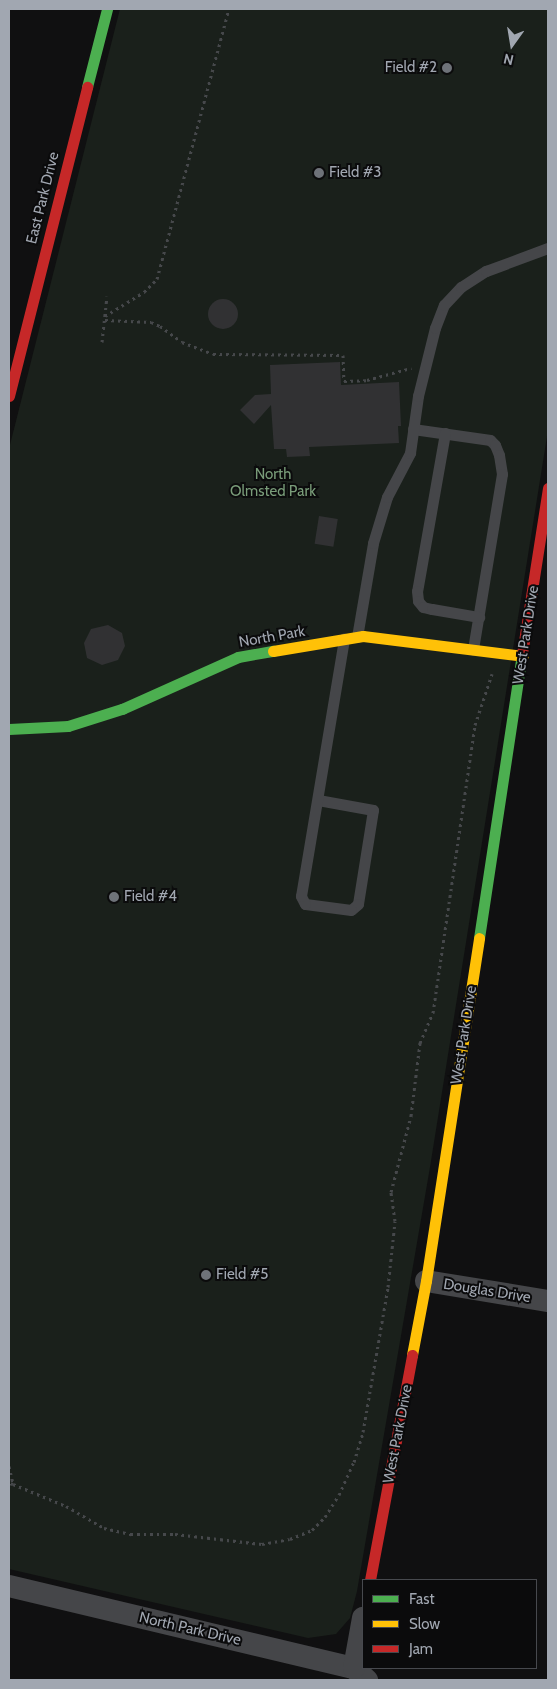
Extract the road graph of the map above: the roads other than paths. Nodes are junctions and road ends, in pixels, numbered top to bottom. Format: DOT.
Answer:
graph roads {
  1 [pos="107,9"];
  2 [pos="548,248"];
  3 [pos="9,396"];
  4 [pos="413,428"];
  5 [pos="445,433"];
  6 [pos="548,488"];
  7 [pos="478,616"];
  8 [pos="357,637"];
  9 [pos="344,639"];
  10 [pos="473,650"];
  11 [pos="523,656"];
  12 [pos="9,729"];
  13 [pos="318,800"];
  14 [pos="426,1281"];
  15 [pos="548,1301"];
  16 [pos="370,1579"];
  17 [pos="9,1586"];
  18 [pos="362,1637"];
  19 [pos="360,1674"];
  1 -- 3 [label="street, East Park Drive"];
  2 -- 4 [label="lane"];
  4 -- 5 [label="lane"];
  4 -- 8 [label="lane"];
  5 -- 7 [label="lane"];
  5 -- 7 [label="lane"];
  6 -- 11 [label="street, West Park Drive"];
  7 -- 10 [label="lane"];
  8 -- 9 [label="street, North Park"];
  8 -- 10 [label="street, North Park"];
  9 -- 12 [label="street, North Park"];
  9 -- 13 [label="lane"];
  10 -- 11 [label="street, North Park"];
  11 -- 14 [label="street, West Park Drive"];
  13 -- 13 [label="lane"];
  14 -- 15 [label="street, Douglas Drive"];
  14 -- 16 [label="street, West Park Drive"];
  17 -- 19 [label="street, North Park Drive"];
  18 -- 19 [label="street"];
}
